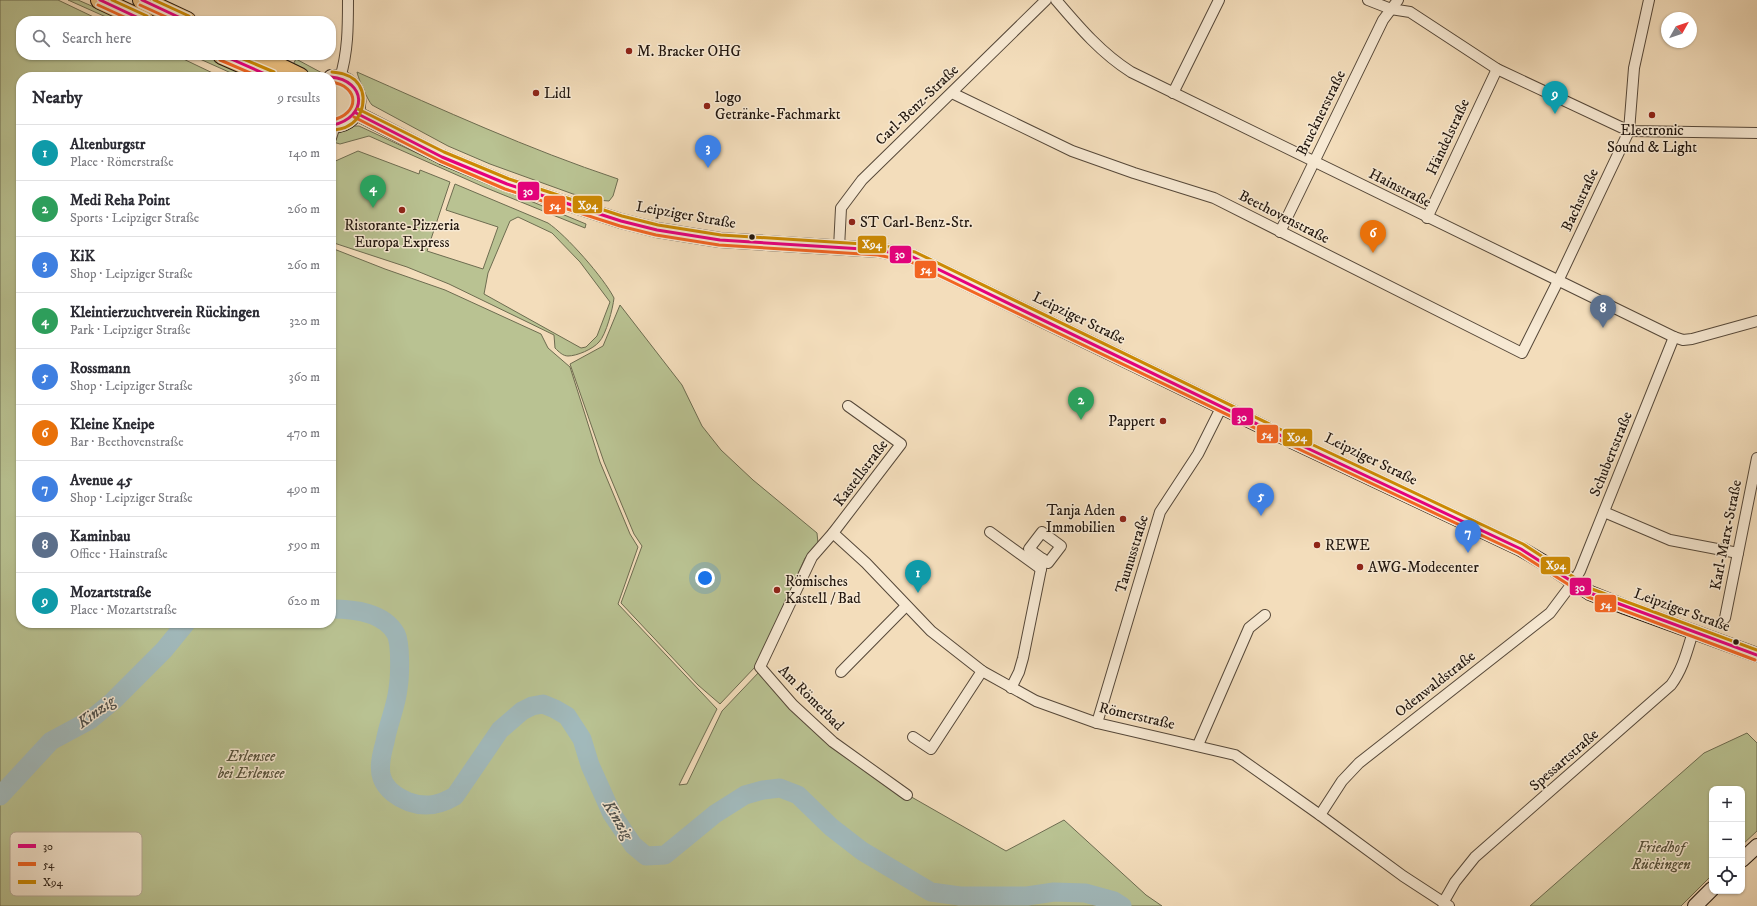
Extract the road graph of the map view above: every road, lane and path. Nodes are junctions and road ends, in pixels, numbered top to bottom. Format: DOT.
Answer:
graph roads {
  1 [pos="100,0"];
  2 [pos="142,0"];
  3 [pos="348,0"];
  4 [pos="1046,0"];
  5 [pos="1056,0"];
  6 [pos="1219,0"];
  7 [pos="1368,0"];
  8 [pos="1398,0"];
  9 [pos="1649,0"];
  10 [pos="1391,9"];
  11 [pos="134,16"];
  12 [pos="176,16"];
  13 [pos="233,60"];
  14 [pos="265,60"];
  15 [pos="1497,69"];
  16 [pos="261,72"];
  17 [pos="290,72"];
  18 [pos="336,78"];
  19 [pos="952,93"];
  20 [pos="1173,93"];
  21 [pos="356,113"];
  22 [pos="336,128"];
  23 [pos="1629,131"];
  24 [pos="1757,133"];
  25 [pos="1314,161"];
  26 [pos="1427,218"];
  27 [pos="1280,232"];
  28 [pos="839,248"];
  29 [pos="1558,281"];
  30 [pos="1757,321"];
  31 [pos="1674,337"];
  32 [pos="848,406"];
  33 [pos="1222,406"];
  34 [pos="1757,458"];
  35 [pos="1604,512"];
  36 [pos="990,532"];
  37 [pos="833,533"];
  38 [pos="1738,553"];
  39 [pos="1574,581"];
  40 [pos="906,606"];
  41 [pos="1265,615"];
  42 [pos="1725,618"];
  43 [pos="1693,632"];
  44 [pos="1757,655"];
  45 [pos="982,671"];
  46 [pos="841,672"];
  47 [pos="1011,688"];
  48 [pos="1097,723"];
  49 [pos="913,737"];
  50 [pos="1198,745"];
  51 [pos="907,795"];
  52 [pos="1320,815"];
  53 [pos="1757,846"];
  54 [pos="1744,858"];
  55 [pos="1709,892"];
  56 [pos="1441,903"];
  57 [pos="1695,906"];
  1 -- 11 [label="highway"];
  2 -- 12 [label="highway"];
  3 -- 18 [label="street"];
  4 -- 19 [label="street, Carl-Benz-Straße"];
  5 -- 20 [label="street, Hainstraße"];
  6 -- 20 [label="street"];
  7 -- 10 [label="street"];
  8 -- 10 [label="street, Brucknerstraße"];
  9 -- 23 [label="street"];
  10 -- 15 [label="street"];
  10 -- 25 [label="street, Brucknerstraße"];
  13 -- 16 [label="highway"];
  14 -- 17 [label="highway"];
  15 -- 23 [label="street"];
  15 -- 26 [label="street, Händelstraße"];
  18 -- 21 [label="main road"];
  19 -- 27 [label="street, Beethovenstraße"];
  19 -- 28 [label="street, Carl-Benz-Straße"];
  20 -- 25 [label="street, Hainstraße"];
  21 -- 22 [label="main road"];
  21 -- 28 [label="main road, Leipziger Straße"];
  23 -- 24 [label="street"];
  23 -- 29 [label="street, Bachstraße"];
  25 -- 26 [label="street, Hainstraße"];
  25 -- 27 [label="street, Brucknerstraße"];
  26 -- 29 [label="street, Hainstraße"];
  27 -- 29 [label="street, Beethovenstraße"];
  28 -- 33 [label="main road, Leipziger Straße"];
  29 -- 31 [label="street, Hainstraße"];
  30 -- 31 [label="street, Hainstraße"];
  31 -- 35 [label="street, Schubertstraße"];
  32 -- 37 [label="street, Kastellstraße"];
  33 -- 39 [label="main road, Leipziger Straße"];
  33 -- 48 [label="street, Taunusstraße"];
  34 -- 38 [label="street, Karl-Marx-Straße"];
  35 -- 38 [label="street"];
  35 -- 39 [label="street, Schubertstraße"];
  36 -- 47 [label="street"];
  37 -- 40 [label="street, Römerstraße"];
  37 -- 51 [label="street, Am Römerbad"];
  38 -- 42 [label="street, Karl-Marx-Straße"];
  39 -- 43 [label="main road, Leipziger Straße"];
  39 -- 52 [label="street, Odenwaldstraße"];
  40 -- 45 [label="street, Römerstraße"];
  40 -- 46 [label="street"];
  41 -- 50 [label="street"];
  43 -- 44 [label="main road, Leipziger Straße"];
  43 -- 56 [label="street, Spessartstraße"];
  45 -- 47 [label="street, Römerstraße"];
  45 -- 49 [label="street"];
  47 -- 48 [label="street, Römerstraße"];
  48 -- 50 [label="street, Römerstraße"];
  50 -- 52 [label="street, Römerstraße"];
  52 -- 56 [label="street, Römerstraße"];
  53 -- 54 [label="main road"];
  55 -- 57 [label="main road"];
}
